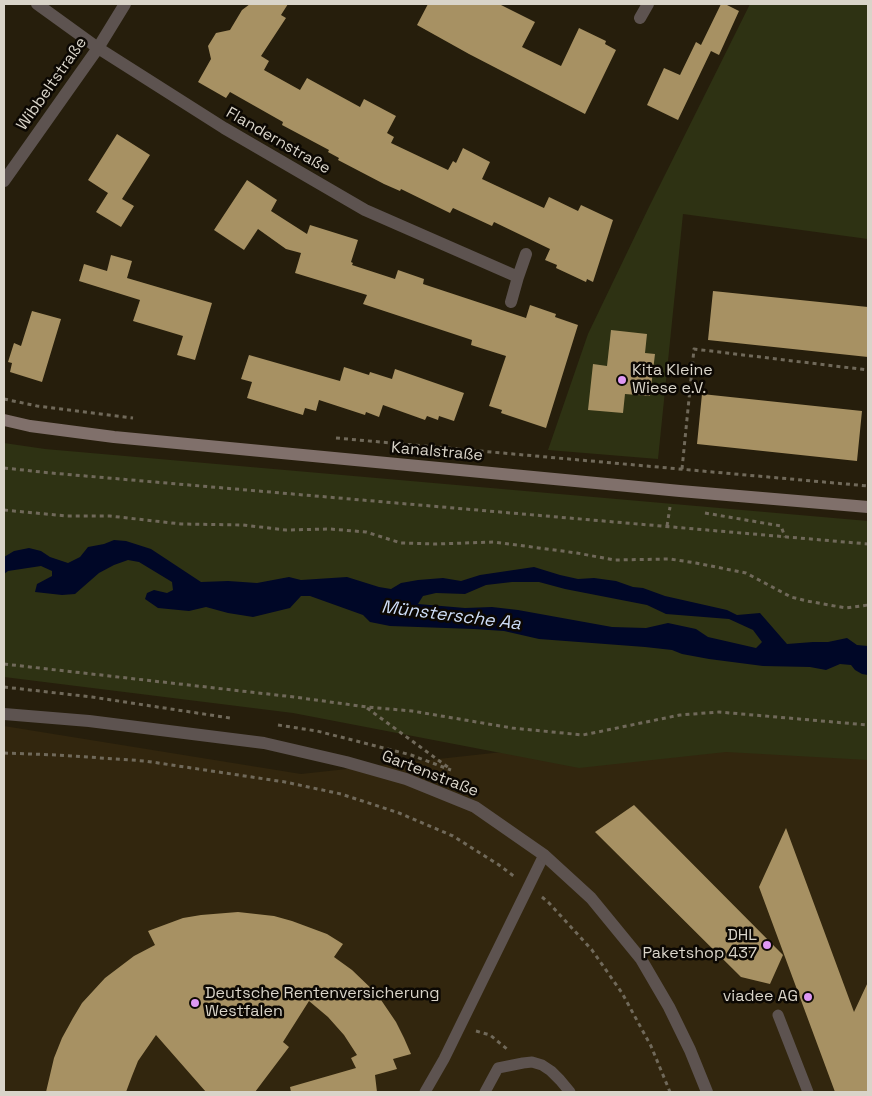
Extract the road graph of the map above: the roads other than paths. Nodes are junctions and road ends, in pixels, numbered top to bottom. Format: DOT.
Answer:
graph roads {
  1 [pos="37,4"];
  2 [pos="125,4"];
  3 [pos="648,4"];
  4 [pos="640,18"];
  5 [pos="98,48"];
  6 [pos="4,181"];
  7 [pos="526,254"];
  8 [pos="518,278"];
  9 [pos="511,302"];
  10 [pos="4,420"];
  11 [pos="868,507"];
  12 [pos="4,714"];
  13 [pos="544,855"];
  14 [pos="778,1015"];
  15 [pos="425,1092"];
  16 [pos="485,1092"];
  17 [pos="570,1092"];
  18 [pos="707,1092"];
  19 [pos="808,1092"];
  1 -- 5 [label="street, Flandernstraße"];
  2 -- 5 [label="street, Wibbeltstraße"];
  3 -- 4 [label="street"];
  5 -- 6 [label="street, Wibbeltstraße"];
  5 -- 8 [label="street, Flandernstraße"];
  7 -- 8 [label="street"];
  8 -- 9 [label="street"];
  10 -- 11 [label="main road, Kanalstraße"];
  12 -- 13 [label="street, Gartenstraße"];
  13 -- 15 [label="lane"];
  13 -- 18 [label="street, Gartenstraße"];
  14 -- 19 [label="lane"];
  16 -- 17 [label="lane"];
}
